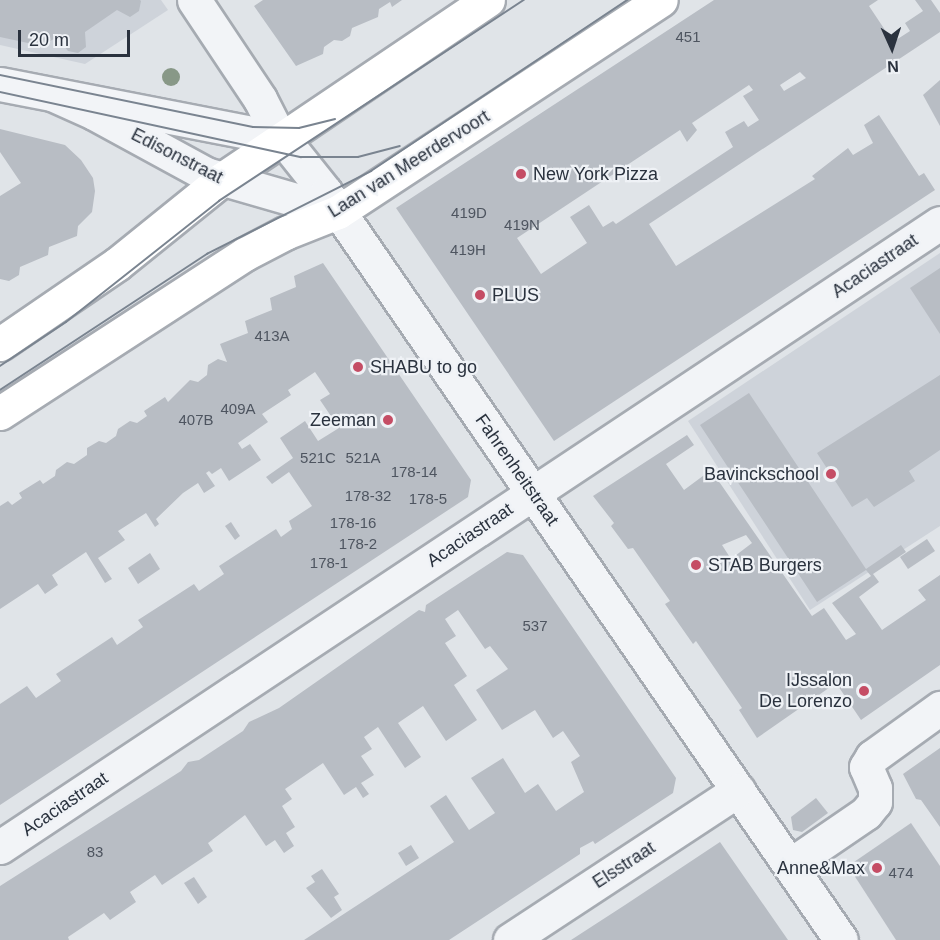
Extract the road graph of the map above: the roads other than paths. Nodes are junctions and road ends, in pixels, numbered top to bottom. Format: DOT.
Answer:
graph roads {
  1 [pos="194,0"];
  2 [pos="488,0"];
  3 [pos="661,0"];
  4 [pos="0,84"];
  5 [pos="54,95"];
  6 [pos="284,139"];
  7 [pos="221,180"];
  8 [pos="338,213"];
  9 [pos="940,223"];
  10 [pos="0,344"];
  11 [pos="0,413"];
  12 [pos="534,493"];
  13 [pos="940,708"];
  14 [pos="738,790"];
  15 [pos="0,847"];
  16 [pos="790,865"];
  17 [pos="510,940"];
  18 [pos="842,940"];
  1 -- 6 [label="street, Fahrenheitstraat"];
  2 -- 6 [label="street"];
  3 -- 8 [label="street, Laan van Meerdervoort"];
  4 -- 5 [label="street, Edisonstraat"];
  5 -- 6 [label="street, Edisonstraat"];
  5 -- 7 [label="street, Edisonstraat"];
  6 -- 7 [label="street"];
  6 -- 8 [label="street, Fahrenheitstraat"];
  7 -- 8 [label="street, Edisonstraat"];
  7 -- 10 [label="street"];
  8 -- 11 [label="street, Laan van Meerdervoort"];
  8 -- 12 [label="street, Fahrenheitstraat"];
  9 -- 12 [label="street, Acaciastraat"];
  12 -- 14 [label="street, Fahrenheitstraat"];
  12 -- 15 [label="street, Acaciastraat"];
  13 -- 16 [label="street"];
  14 -- 16 [label="street, Fahrenheitstraat"];
  14 -- 17 [label="street, Elsstraat"];
  16 -- 18 [label="street, Fahrenheitstraat"];
}
